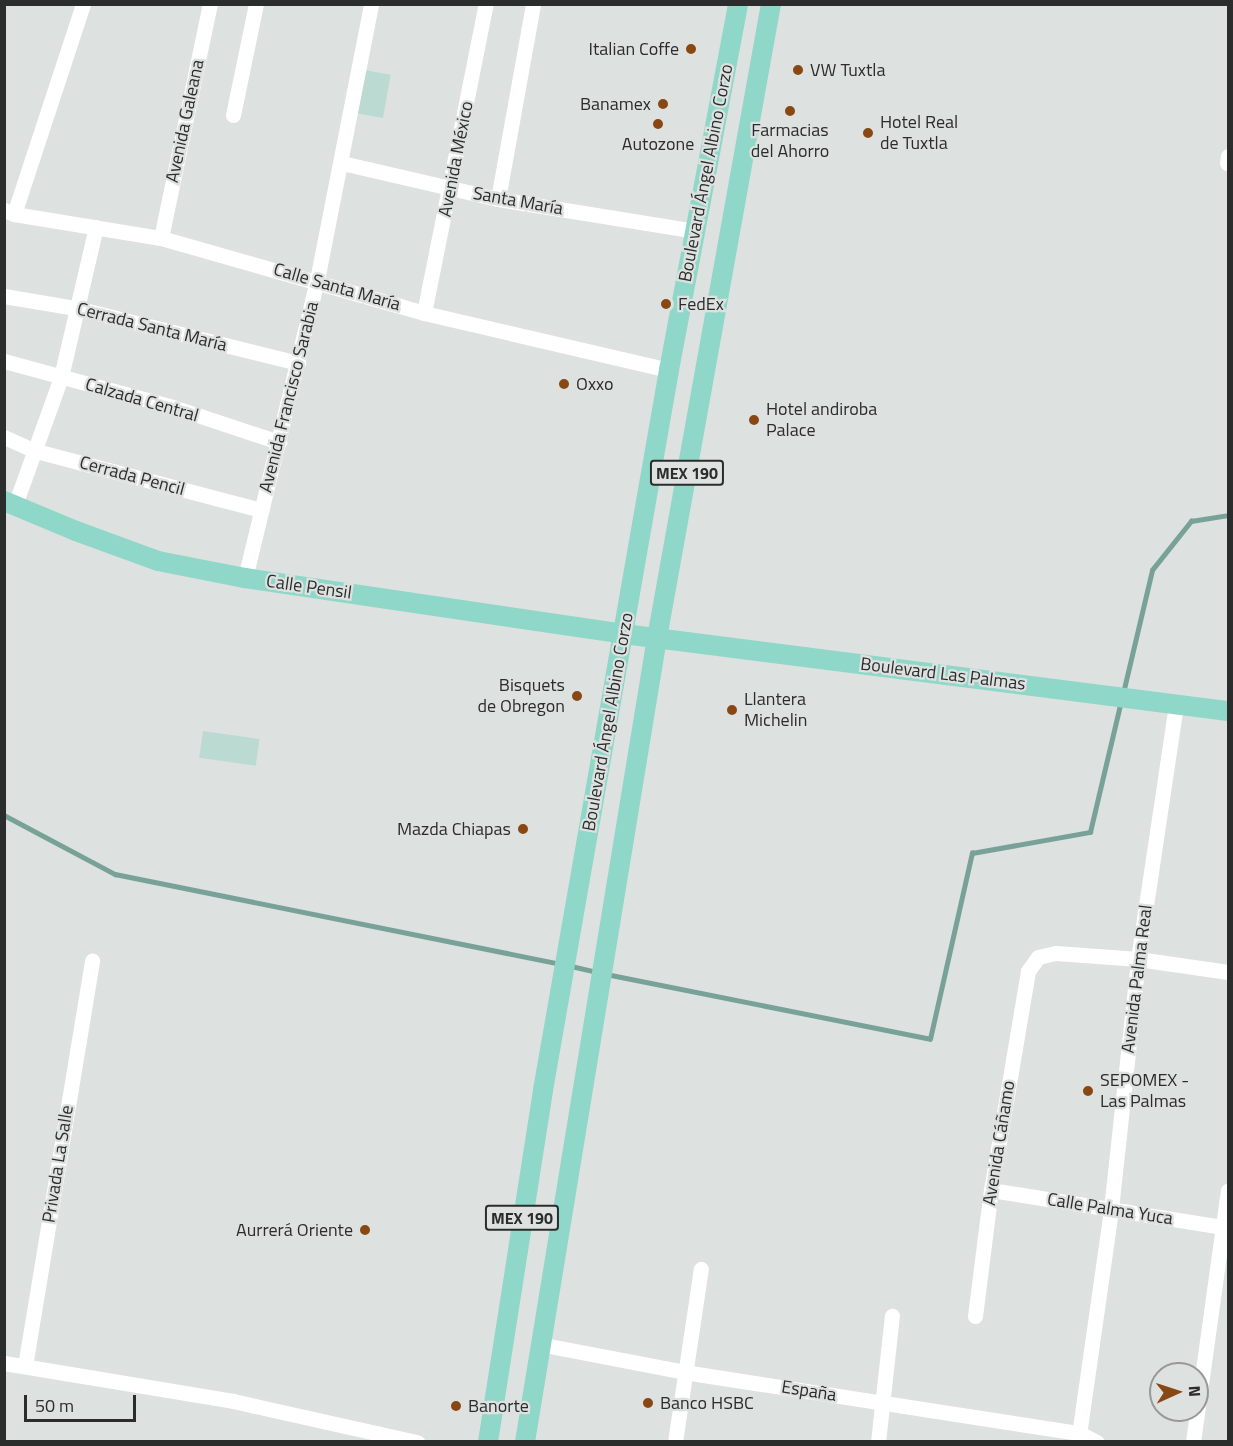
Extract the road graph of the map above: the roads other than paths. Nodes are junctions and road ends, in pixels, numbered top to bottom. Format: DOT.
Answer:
graph roads {
  1 [pos="83,4"];
  2 [pos="210,4"];
  3 [pos="256,4"];
  4 [pos="371,4"];
  5 [pos="486,4"];
  6 [pos="533,4"];
  7 [pos="738,4"];
  8 [pos="771,4"];
  9 [pos="233,115"];
  10 [pos="342,163"];
  11 [pos="451,189"];
  12 [pos="498,199"];
  13 [pos="9,212"];
  14 [pos="96,227"];
  15 [pos="696,231"];
  16 [pos="161,238"];
  17 [pos="317,280"];
  18 [pos="4,296"];
  19 [pos="76,308"];
  20 [pos="424,313"];
  21 [pos="4,361"];
  22 [pos="298,363"];
  23 [pos="669,370"];
  24 [pos="61,377"];
  25 [pos="4,437"];
  26 [pos="279,442"];
  27 [pos="36,450"];
  28 [pos="10,503"];
  29 [pos="261,510"];
  30 [pos="245,578"];
  31 [pos="624,633"];
  32 [pos="657,638"];
  33 [pos="1176,704"];
  34 [pos="1228,711"];
  35 [pos="1138,959"];
  36 [pos="92,961"];
  37 [pos="1228,972"];
  38 [pos="991,1190"];
  39 [pos="1228,1190"];
  40 [pos="1111,1209"];
  41 [pos="1226,1228"];
  42 [pos="701,1269"];
  43 [pos="892,1316"];
  44 [pos="975,1316"];
  45 [pos="539,1344"];
  46 [pos="4,1363"];
  47 [pos="25,1366"];
  48 [pos="684,1372"];
  49 [pos="883,1402"];
  50 [pos="1078,1437"];
  51 [pos="417,1442"];
  52 [pos="488,1442"];
  53 [pos="525,1442"];
  54 [pos="675,1442"];
  55 [pos="878,1442"];
  56 [pos="1097,1442"];
  57 [pos="1193,1442"];
  1 -- 13 [label="street"];
  2 -- 16 [label="street, Avenida Galeana"];
  3 -- 9 [label="street"];
  4 -- 10 [label="street, Avenida Francisco Sarabia"];
  5 -- 11 [label="street, Avenida México"];
  6 -- 12 [label="street"];
  7 -- 15 [label="main road, Boulevard Ángel Albino Corzo / MEX 190"];
  8 -- 32 [label="main road, Boulevard Ángel Albino Corzo / MEX 190"];
  10 -- 11 [label="street, Santa María"];
  10 -- 17 [label="street, Avenida Francisco Sarabia"];
  11 -- 12 [label="street, Santa María"];
  11 -- 20 [label="street, Avenida México"];
  12 -- 15 [label="street, Santa María"];
  13 -- 14 [label="street, Calle Santa María"];
  14 -- 16 [label="street, Calle Santa María"];
  14 -- 19 [label="street"];
  15 -- 23 [label="main road, Boulevard Ángel Albino Corzo / MEX 190"];
  16 -- 17 [label="street, Calle Santa María"];
  17 -- 20 [label="street, Calle Santa María"];
  17 -- 22 [label="street, Avenida Francisco Sarabia"];
  18 -- 19 [label="street, Cerrada Santa María"];
  19 -- 22 [label="street, Cerrada Santa María"];
  19 -- 24 [label="street"];
  20 -- 23 [label="street, Calle Santa María"];
  21 -- 24 [label="street, Calzada Central"];
  22 -- 26 [label="street, Avenida Francisco Sarabia"];
  23 -- 31 [label="main road, Boulevard Ángel Albino Corzo / MEX 190"];
  24 -- 26 [label="street, Calzada Central"];
  24 -- 27 [label="street"];
  25 -- 27 [label="street, Cerrada Pencil"];
  26 -- 29 [label="street, Avenida Francisco Sarabia"];
  27 -- 28 [label="street"];
  27 -- 29 [label="street, Cerrada Pencil"];
  28 -- 30 [label="main road, Calle Pensil"];
  29 -- 30 [label="street, Avenida Francisco Sarabia"];
  30 -- 31 [label="main road, Calle Pensil"];
  31 -- 32 [label="main road, Calle Pensil"];
  31 -- 52 [label="main road, Boulevard Ángel Albino Corzo / MEX 190"];
  32 -- 33 [label="main road, Boulevard Las Palmas"];
  32 -- 45 [label="main road, Boulevard Ángel Albino Corzo / MEX 190"];
  33 -- 34 [label="main road, Boulevard Las Palmas"];
  33 -- 35 [label="street, Avenida Palma Real"];
  35 -- 37 [label="street"];
  35 -- 38 [label="street, Avenida Cáñamo"];
  35 -- 40 [label="street, Avenida Palma Real"];
  36 -- 47 [label="street, Privada La Salle"];
  38 -- 40 [label="street, Calle Palma Yuca"];
  38 -- 44 [label="street, Avenida Cáñamo"];
  39 -- 41 [label="street"];
  40 -- 41 [label="street, Calle Palma Yuca"];
  40 -- 50 [label="street, Avenida Palma Real"];
  41 -- 57 [label="street"];
  42 -- 48 [label="street"];
  43 -- 49 [label="street"];
  45 -- 48 [label="street, España"];
  45 -- 53 [label="main road, Boulevard Ángel Albino Corzo / MEX 190"];
  46 -- 47 [label="street"];
  47 -- 51 [label="street"];
  48 -- 49 [label="street, España"];
  48 -- 54 [label="street"];
  49 -- 50 [label="street, España"];
  49 -- 55 [label="street"];
  50 -- 56 [label="street, España"];
}
